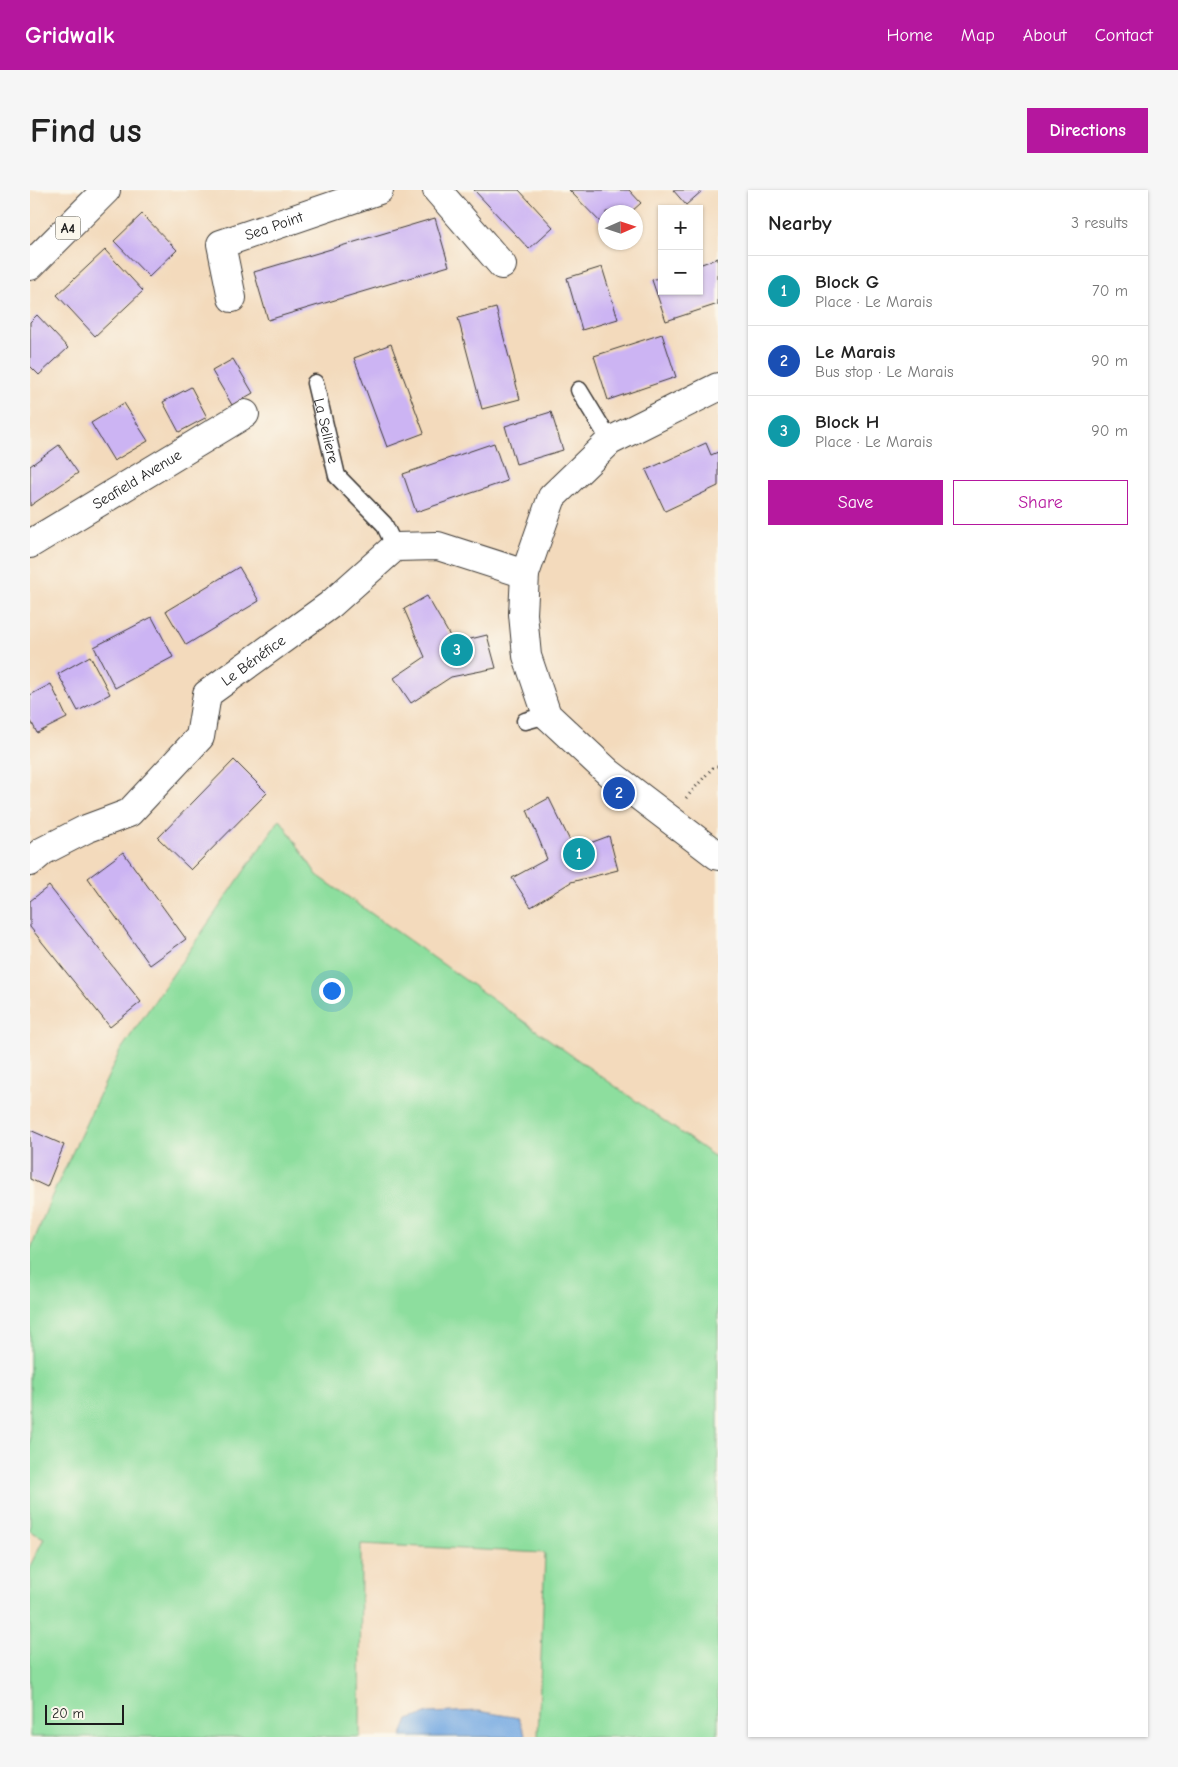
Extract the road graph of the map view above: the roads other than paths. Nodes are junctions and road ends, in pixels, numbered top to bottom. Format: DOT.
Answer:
graph roads {
  1 [pos="106,190"];
  2 [pos="379,190"];
  3 [pos="437,190"];
  4 [pos="502,265"];
  5 [pos="30,266"];
  6 [pos="232,298"];
  7 [pos="315,383"];
  8 [pos="718,387"];
  9 [pos="579,390"];
  10 [pos="245,414"];
  11 [pos="610,441"];
  12 [pos="30,544"];
  13 [pos="395,547"];
  14 [pos="525,574"];
  15 [pos="718,856"];
  16 [pos="30,862"];
  1 -- 5 [label="street, A4"];
  2 -- 6 [label="street, Sea Point"];
  3 -- 4 [label="street"];
  7 -- 13 [label="lane, La Selliere"];
  8 -- 11 [label="street"];
  9 -- 11 [label="lane"];
  10 -- 12 [label="street, Seafield Avenue"];
  11 -- 14 [label="street"];
  13 -- 14 [label="street"];
  13 -- 16 [label="street, Le Bénéfice"];
  14 -- 15 [label="street"];
}
